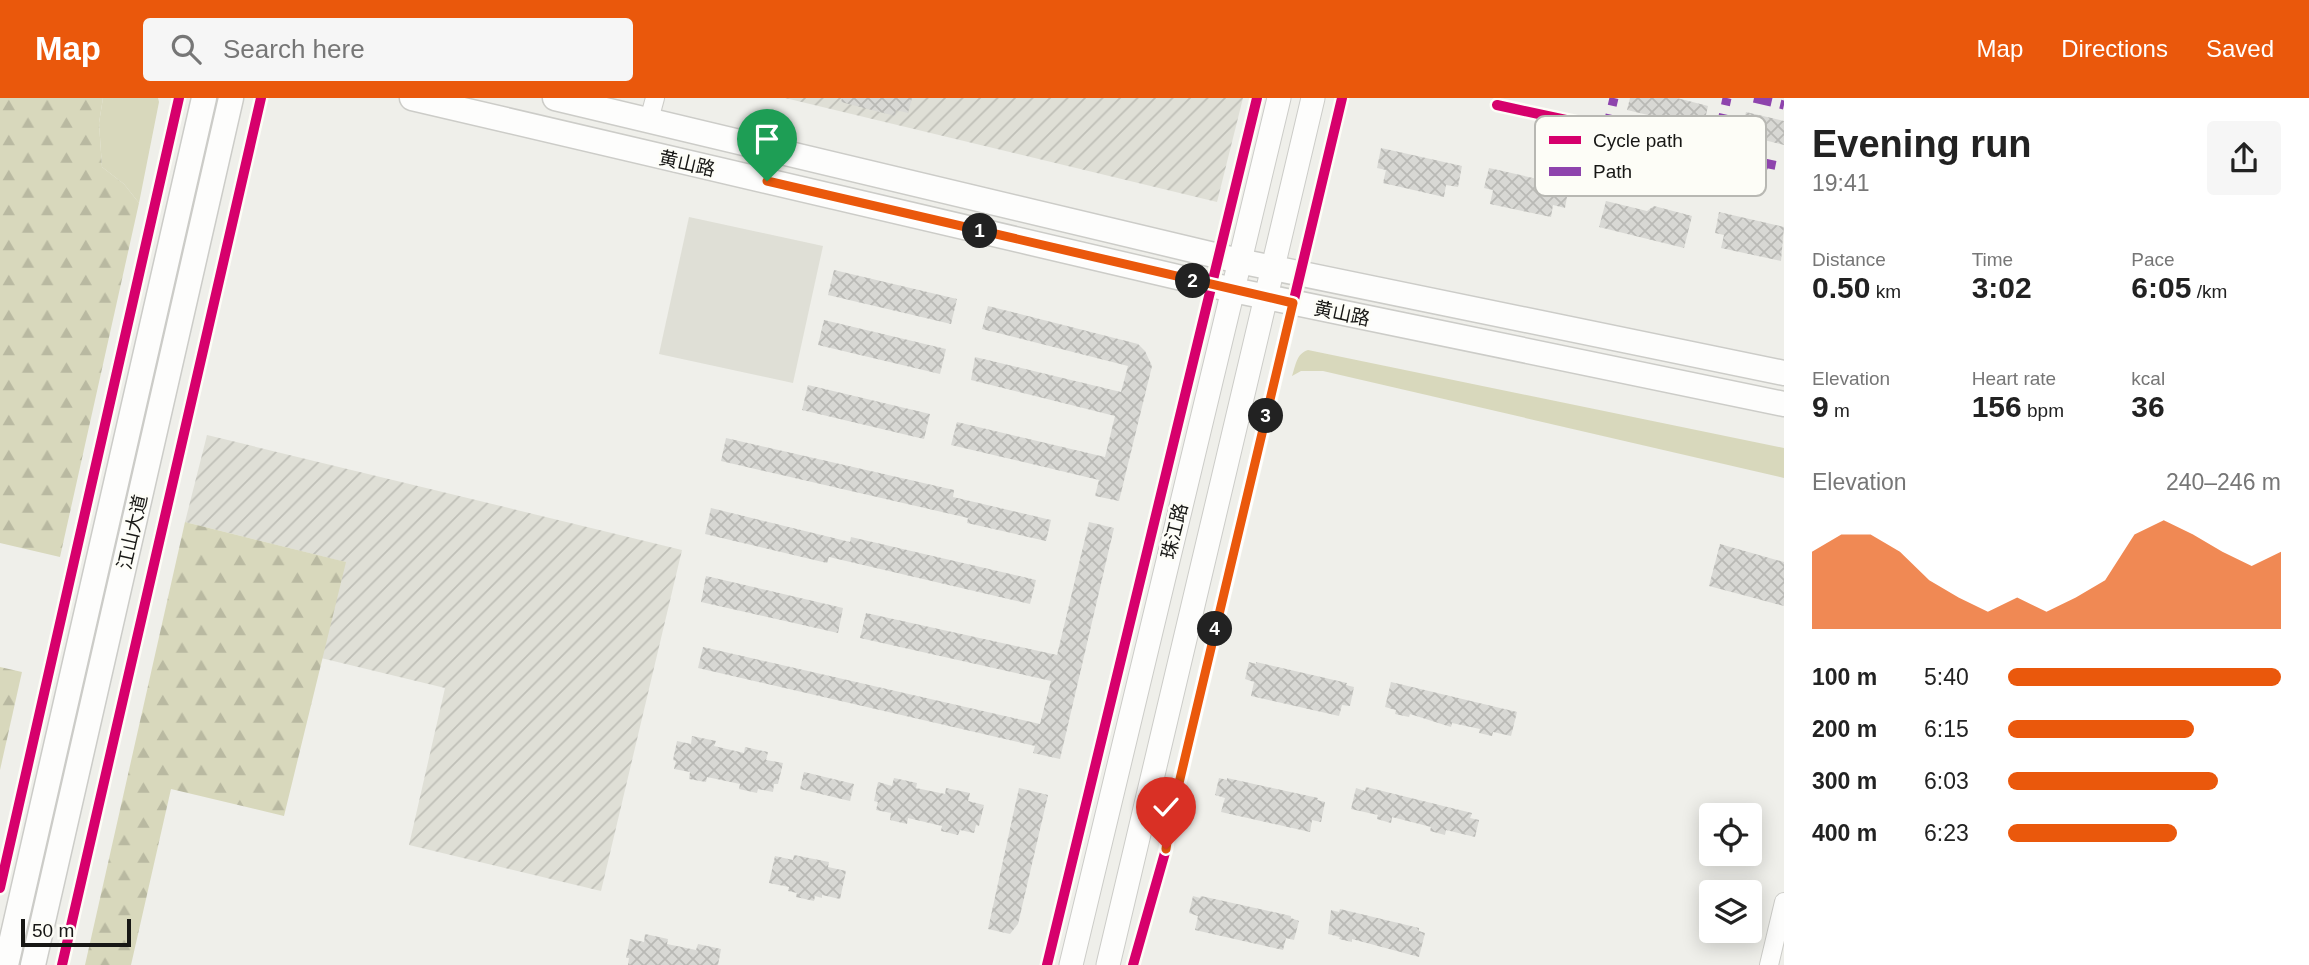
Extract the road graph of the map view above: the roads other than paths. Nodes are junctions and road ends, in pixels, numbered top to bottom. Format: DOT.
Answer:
graph roads {
  1 [pos="204,98"];
  2 [pos="231,98"];
  3 [pos="412,98"];
  4 [pos="555,98"];
  5 [pos="1279,98"];
  6 [pos="1313,98"];
  7 [pos="652,109"];
  8 [pos="1239,261"];
  9 [pos="1272,267"];
  10 [pos="1233,290"];
  11 [pos="1265,297"];
  12 [pos="1784,373"];
  13 [pos="1784,404"];
  14 [pos="1156,603"];
  15 [pos="1192,612"];
  16 [pos="1114,779"];
  17 [pos="1149,788"];
  18 [pos="1784,902"];
  19 [pos="1784,943"];
  20 [pos="6,965"];
  21 [pos="33,965"];
  22 [pos="1071,965"];
  23 [pos="1108,965"];
  24 [pos="1769,965"];
  25 [pos="1779,965"];
  1 -- 20 [label="main road, 江山大道"];
  2 -- 21 [label="main road, 江山大道"];
  3 -- 10 [label="main road, 黄山路"];
  4 -- 7 [label="main road, 黄山路"];
  5 -- 8 [label="street, 珠江路"];
  6 -- 9 [label="street, 珠江路"];
  7 -- 8 [label="main road, 黄山路"];
  8 -- 9 [label="main road, 黄山路"];
  8 -- 10 [label="street, 珠江路"];
  9 -- 11 [label="street, 珠江路"];
  9 -- 12 [label="main road, 黄山路"];
  10 -- 11 [label="main road, 黄山路"];
  10 -- 14 [label="street, 珠江路"];
  11 -- 13 [label="main road, 黄山路"];
  11 -- 15 [label="street, 珠江路"];
  14 -- 15 [label="street"];
  14 -- 16 [label="street, 珠江路"];
  15 -- 17 [label="street, 珠江路"];
  16 -- 17 [label="street"];
  16 -- 22 [label="street, 珠江路"];
  17 -- 23 [label="street, 珠江路"];
  18 -- 24 [label="street"];
  19 -- 25 [label="street"];
}
